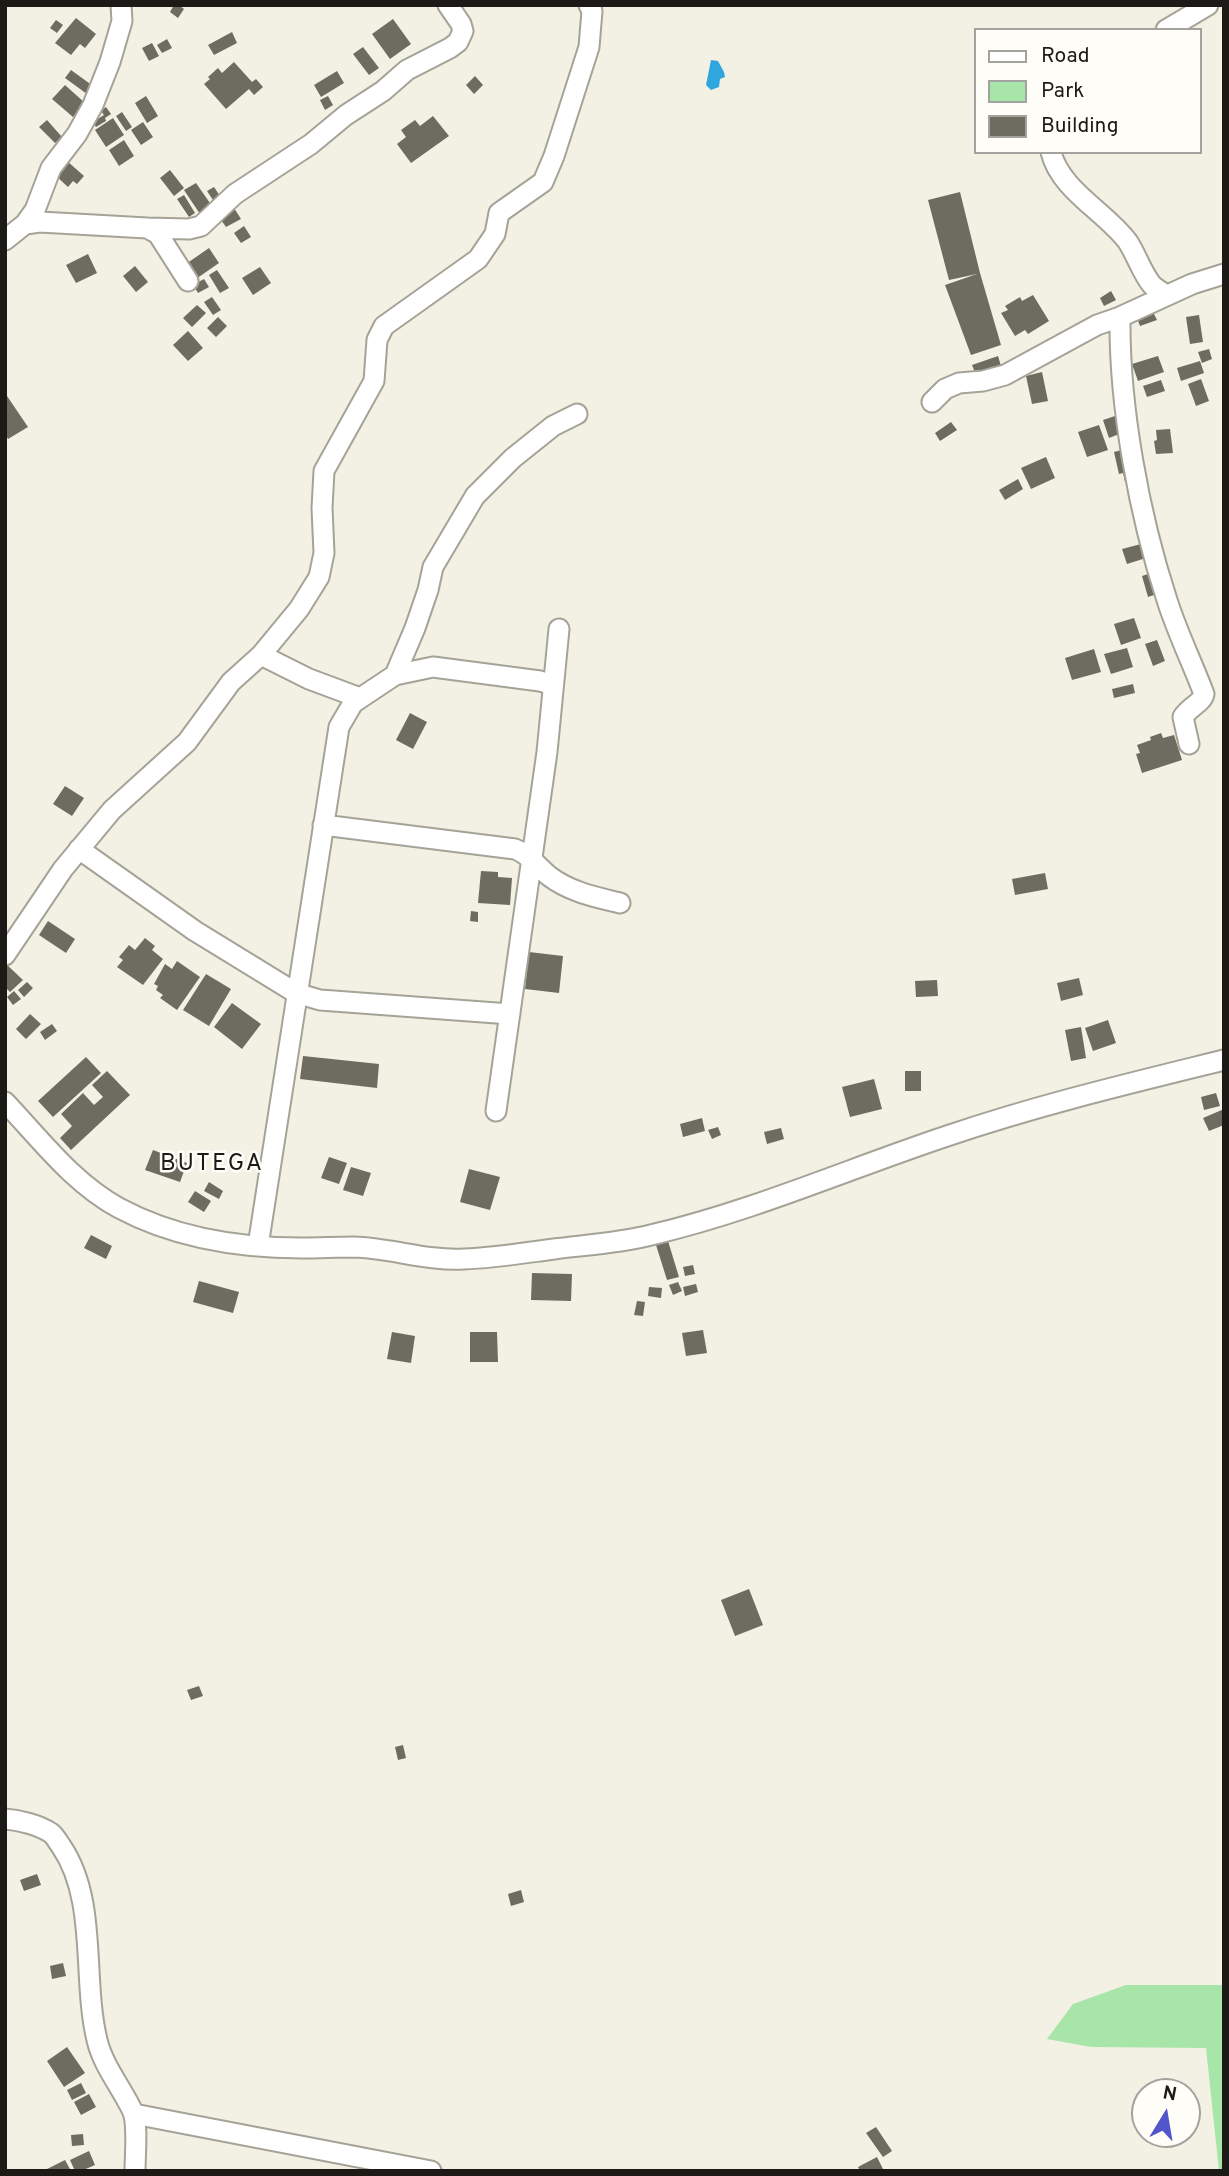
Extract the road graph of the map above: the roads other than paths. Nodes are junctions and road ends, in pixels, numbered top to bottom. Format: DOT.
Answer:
graph roads {
  1 [pos="447,5"];
  2 [pos="589,5"];
  3 [pos="1208,5"];
  4 [pos="125,10"];
  5 [pos="1169,28"];
  6 [pos="1052,154"];
  7 [pos="25,224"];
  8 [pos="147,229"];
  9 [pos="5,240"];
  10 [pos="1224,274"];
  11 [pos="188,281"];
  12 [pos="1166,295"];
  13 [pos="1120,317"];
  14 [pos="932,402"];
  15 [pos="577,414"];
  16 [pos="559,629"];
  17 [pos="261,655"];
  18 [pos="395,675"];
  19 [pos="554,685"];
  20 [pos="360,698"];
  21 [pos="1189,744"];
  22 [pos="323,825"];
  23 [pos="79,849"];
  24 [pos="532,861"];
  25 [pos="620,903"];
  26 [pos="5,955"];
  27 [pos="296,993"];
  28 [pos="510,1014"];
  29 [pos="1224,1060"];
  30 [pos="5,1102"];
  31 [pos="496,1111"];
  32 [pos="258,1246"];
  33 [pos="5,1819"];
  34 [pos="134,2114"];
  35 [pos="135,2171"];
  36 [pos="431,2171"];
  1 -- 8 [label="street"];
  2 -- 17 [label="street"];
  3 -- 5 [label="street"];
  4 -- 7 [label="street"];
  6 -- 12 [label="street"];
  7 -- 8 [label="street"];
  7 -- 9 [label="street"];
  8 -- 11 [label="street"];
  10 -- 12 [label="street"];
  12 -- 13 [label="street"];
  13 -- 14 [label="street"];
  13 -- 21 [label="street"];
  15 -- 18 [label="street"];
  16 -- 19 [label="street"];
  17 -- 20 [label="street"];
  17 -- 23 [label="street"];
  18 -- 19 [label="street"];
  18 -- 20 [label="street"];
  19 -- 24 [label="street"];
  20 -- 22 [label="street"];
  22 -- 24 [label="street"];
  22 -- 27 [label="street"];
  23 -- 26 [label="street"];
  23 -- 27 [label="street"];
  24 -- 25 [label="street"];
  24 -- 28 [label="street"];
  27 -- 28 [label="street"];
  27 -- 32 [label="street"];
  28 -- 31 [label="street"];
  29 -- 32 [label="street"];
  30 -- 32 [label="street"];
  33 -- 34 [label="street"];
  34 -- 35 [label="street"];
  34 -- 36 [label="street"];
}
